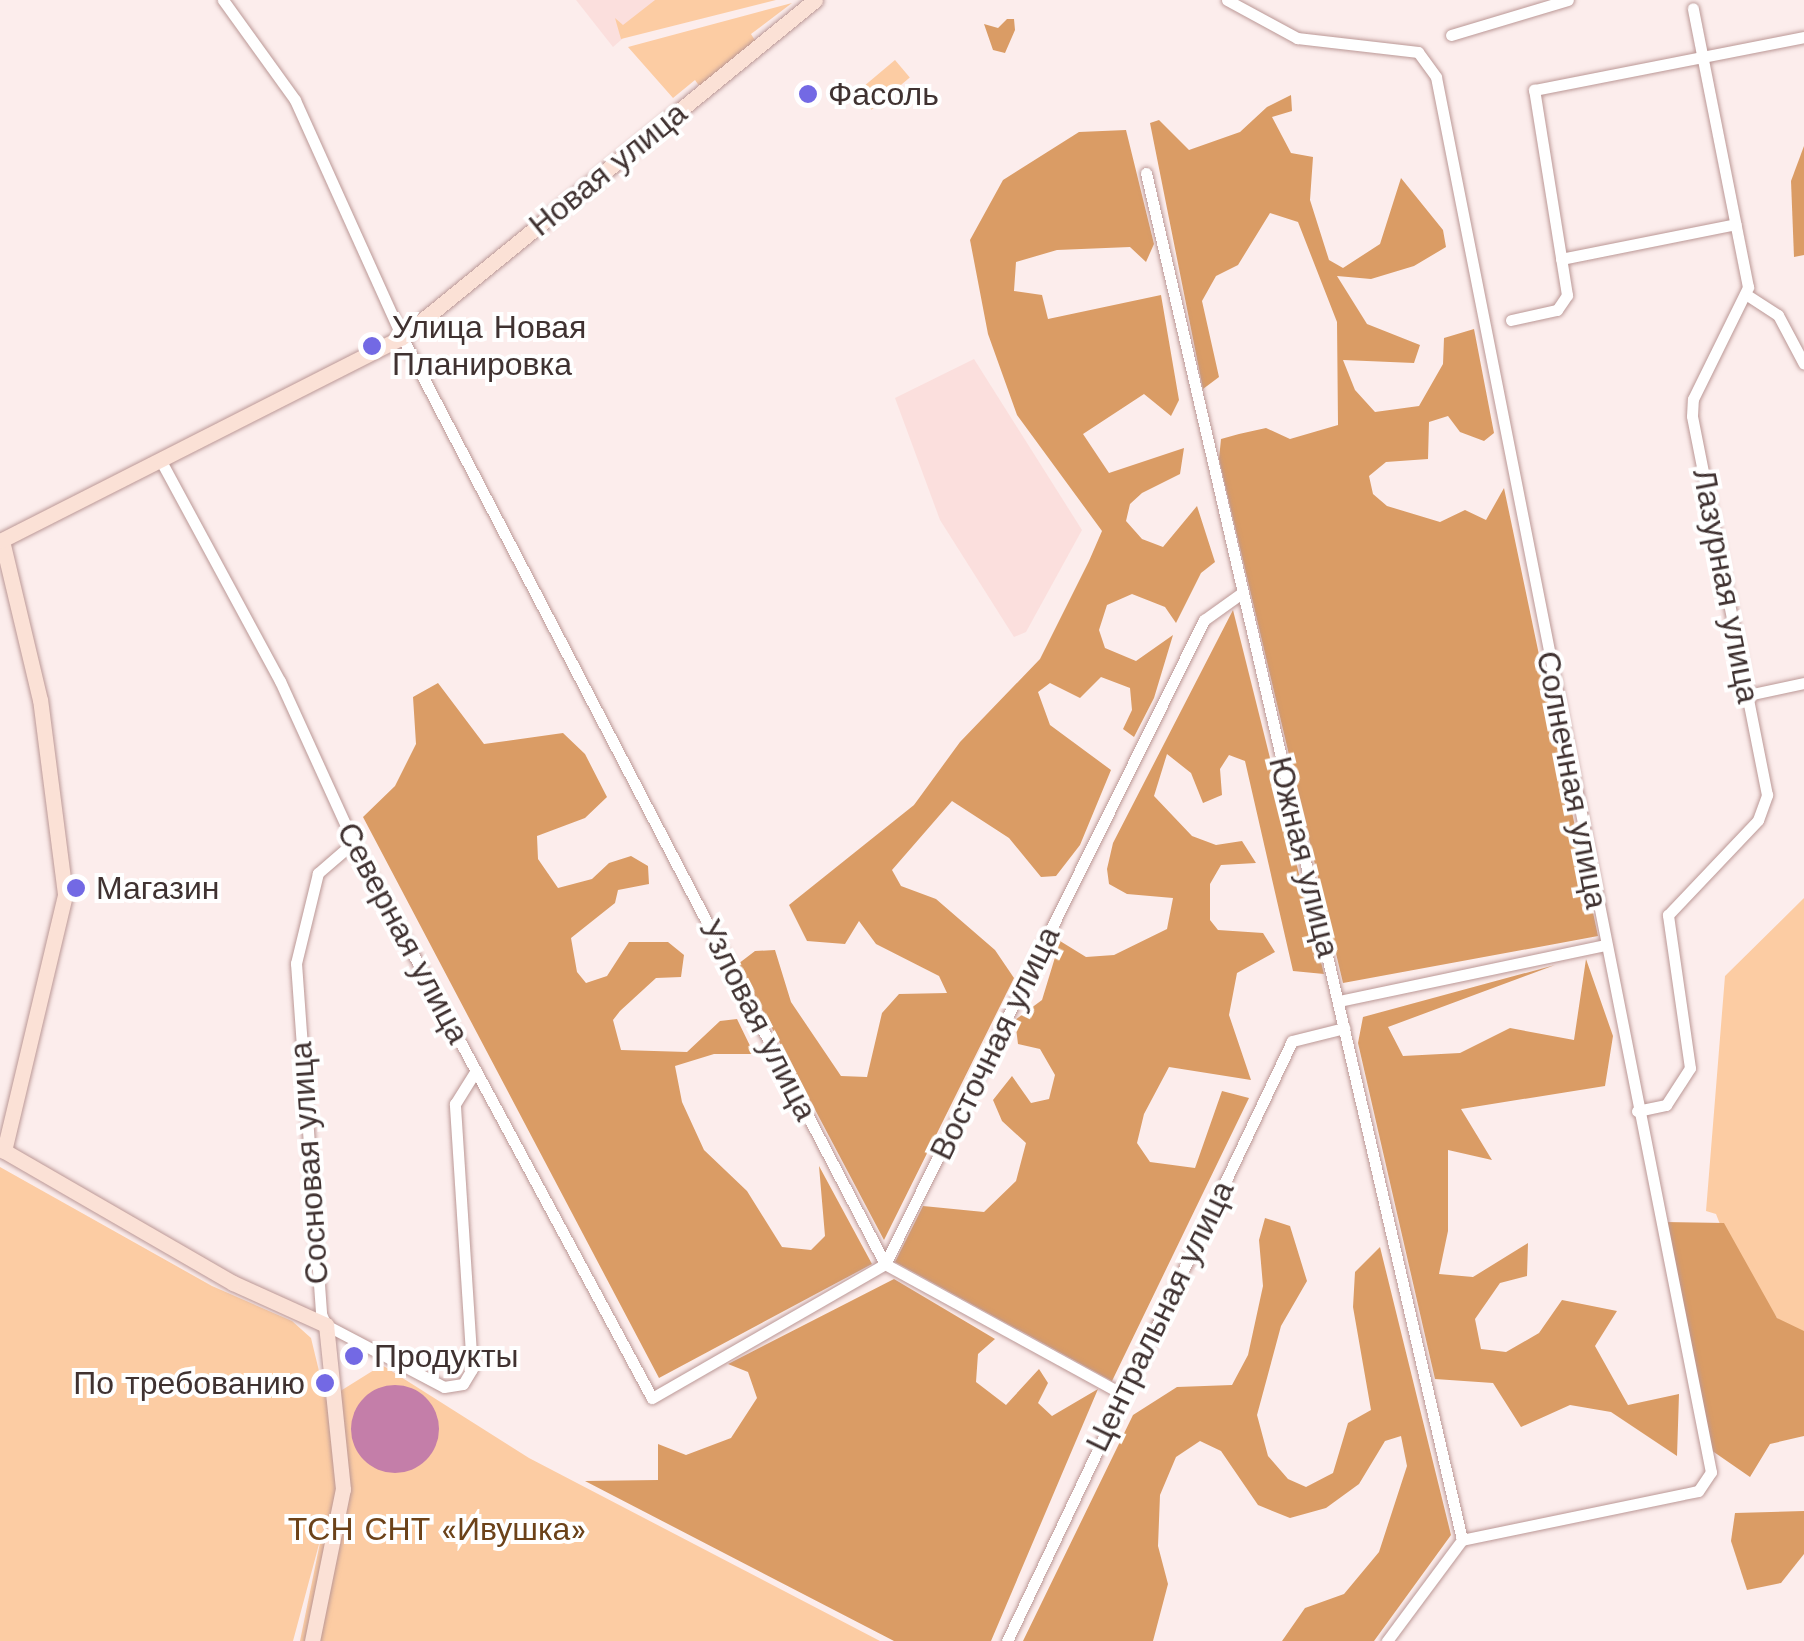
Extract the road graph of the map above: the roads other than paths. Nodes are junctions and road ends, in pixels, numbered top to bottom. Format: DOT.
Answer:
graph roads {
  1 [pos="223,0"];
  2 [pos="815,0"];
  3 [pos="1227,0"];
  4 [pos="1568,0"];
  5 [pos="1693,8"];
  6 [pos="1451,35"];
  7 [pos="1804,37"];
  8 [pos="1704,57"];
  9 [pos="1146,173"];
  10 [pos="1736,224"];
  11 [pos="1561,259"];
  12 [pos="1746,295"];
  13 [pos="1511,320"];
  14 [pos="402,338"];
  15 [pos="1804,364"];
  16 [pos="162,464"];
  17 [pos="1,538"];
  18 [pos="1239,595"];
  19 [pos="1804,683"];
  20 [pos="1748,695"];
  21 [pos="354,842"];
  22 [pos="1605,945"];
  23 [pos="1339,1001"];
  24 [pos="1344,1028"];
  25 [pos="476,1071"];
  26 [pos="1636,1111"];
  27 [pos="2,1151"];
  28 [pos="885,1264"];
  29 [pos="326,1326"];
  30 [pos="1122,1394"];
  31 [pos="1462,1540"];
  32 [pos="312,1641"];
  33 [pos="1007,1641"];
  34 [pos="1387,1641"];
  1 -- 14 [label="street"];
  2 -- 14 [label="street, Новая улица"];
  3 -- 22 [label="street, Солнечная улица"];
  4 -- 6 [label="street"];
  5 -- 8 [label="street"];
  7 -- 8 [label="street"];
  8 -- 10 [label="street"];
  8 -- 11 [label="street"];
  9 -- 18 [label="street, Южная улица"];
  10 -- 11 [label="street"];
  10 -- 12 [label="street"];
  11 -- 13 [label="street"];
  12 -- 15 [label="street"];
  12 -- 20 [label="street, Лазурная улица"];
  14 -- 16 [label="street, Новая улица"];
  14 -- 28 [label="street, Узловая улица"];
  16 -- 17 [label="street, Новая улица"];
  16 -- 21 [label="street, Северная улица"];
  17 -- 27 [label="street"];
  18 -- 23 [label="street, Южная улица"];
  18 -- 28 [label="street, Восточная улица"];
  19 -- 20 [label="street"];
  20 -- 26 [label="street, Лазурная улица"];
  21 -- 25 [label="street, Северная улица"];
  21 -- 29 [label="street, Сосновая улица"];
  22 -- 23 [label="street"];
  22 -- 26 [label="street, Солнечная улица"];
  23 -- 24 [label="street, Южная улица"];
  24 -- 30 [label="street, Центральная улица"];
  24 -- 31 [label="street, Южная улица"];
  25 -- 28 [label="street, Северная улица"];
  25 -- 29 [label="street, Сосновая улица"];
  26 -- 31 [label="street, Солнечная улица"];
  27 -- 29 [label="street"];
  28 -- 30 [label="street"];
  29 -- 32 [label="street"];
  30 -- 33 [label="street, Центральная улица"];
  31 -- 34 [label="street"];
}
